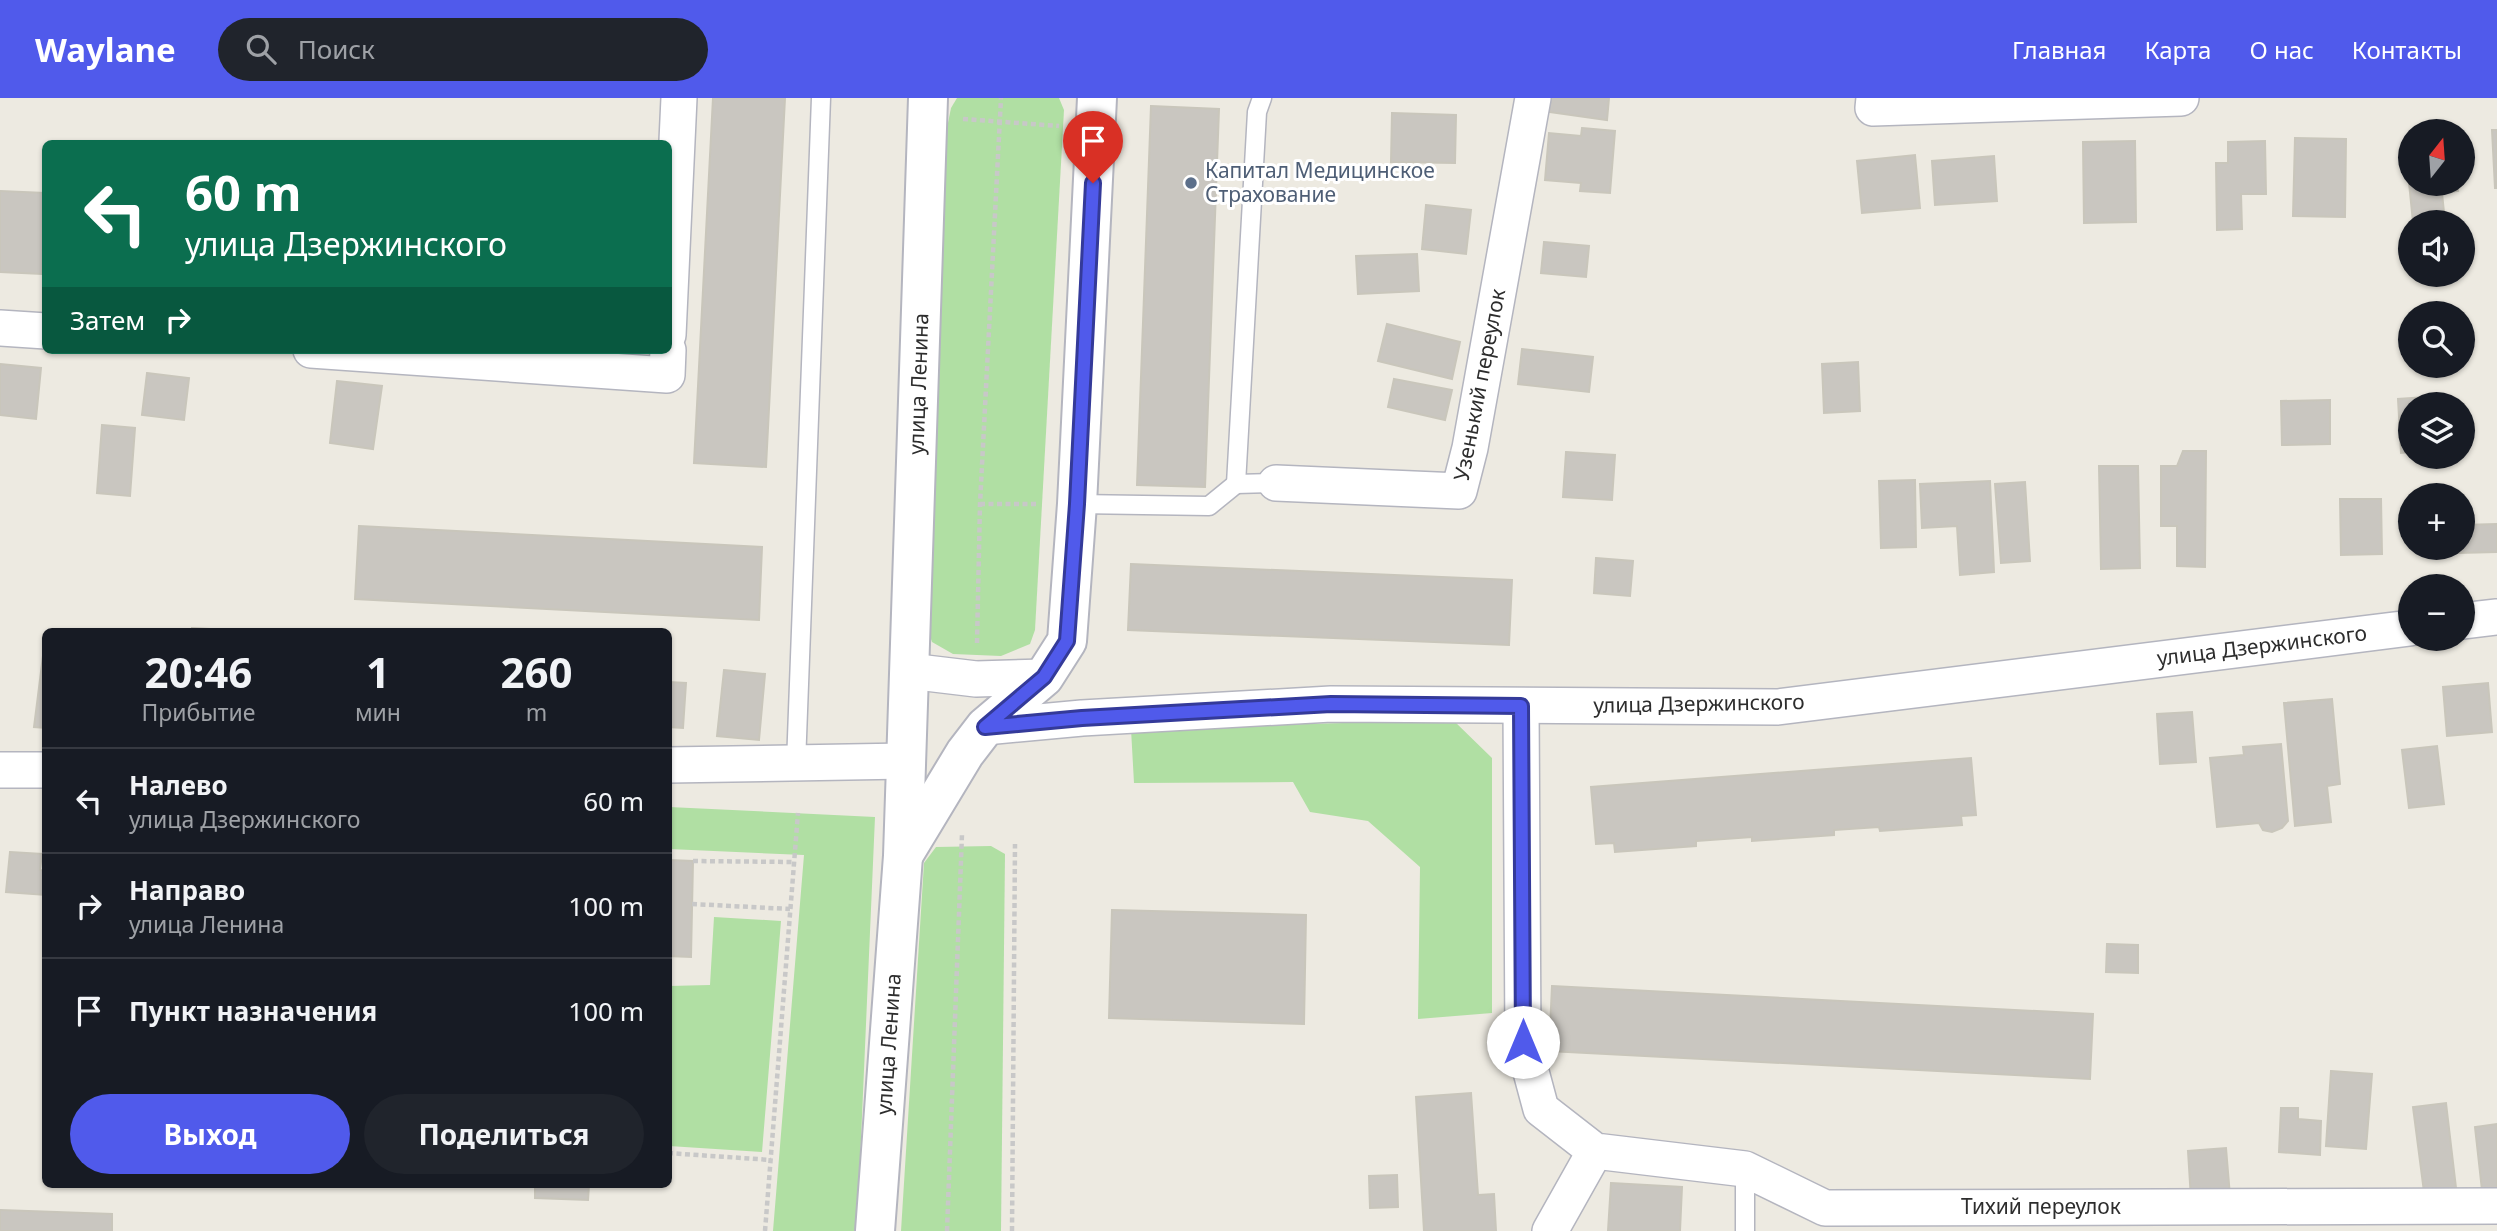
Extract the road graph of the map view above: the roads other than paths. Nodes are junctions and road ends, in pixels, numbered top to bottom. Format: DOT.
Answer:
graph roads {
  1 [pos="680,98"];
  2 [pos="821,98"];
  3 [pos="1262,98"];
  4 [pos="1533,98"];
  5 [pos="1874,98"];
  6 [pos="2181,98"];
  7 [pos="928,108"];
  8 [pos="1096,114"];
  9 [pos="672,256"];
  10 [pos="0,328"];
  11 [pos="42,331"];
  12 [pos="368,354"];
  13 [pos="668,354"];
  14 [pos="1276,483"];
  15 [pos="1236,484"];
  16 [pos="1077,504"];
  17 [pos="2497,617"];
  18 [pos="2475,620"];
  19 [pos="2398,630"];
  20 [pos="909,671"];
  21 [pos="1044,677"];
  22 [pos="1521,706"];
  23 [pos="985,727"];
  24 [pos="906,761"];
  25 [pos="796,764"];
  26 [pos="672,765"];
  27 [pos="0,770"];
  28 [pos="42,770"];
  29 [pos="903,856"];
  30 [pos="1595,1151"];
  31 [pos="1745,1169"];
  32 [pos="2497,1206"];
  33 [pos="875,1231"];
  34 [pos="1550,1231"];
  35 [pos="1745,1231"];
  1 -- 9 [label="street"];
  2 -- 25 [label="lane"];
  3 -- 15 [label="lane"];
  4 -- 14 [label="street, Узенький переулок"];
  5 -- 6 [label="street"];
  7 -- 20 [label="main road, улица Ленина"];
  8 -- 16 [label="main road, улица Ленина"];
  10 -- 11 [label="street"];
  12 -- 13 [label="street"];
  14 -- 15 [label="lane"];
  15 -- 16 [label="lane"];
  16 -- 21 [label="main road, улица Ленина"];
  17 -- 18 [label="street"];
  19 -- 22 [label="street, улица Дзержинского"];
  20 -- 21 [label="street"];
  20 -- 24 [label="main road, улица Ленина"];
  21 -- 23 [label="main road, улица Ленина"];
  22 -- 23 [label="street, улица Дзержинского"];
  22 -- 30 [label="street"];
  23 -- 29 [label="main road, улица Ленина"];
  24 -- 25 [label="street"];
  24 -- 29 [label="main road, улица Ленина"];
  25 -- 26 [label="street"];
  27 -- 28 [label="street"];
  29 -- 33 [label="main road, улица Ленина"];
  30 -- 31 [label="street, Тихий переулок"];
  30 -- 34 [label="street"];
  31 -- 32 [label="street, Тихий переулок"];
  31 -- 35 [label="lane"];
}
